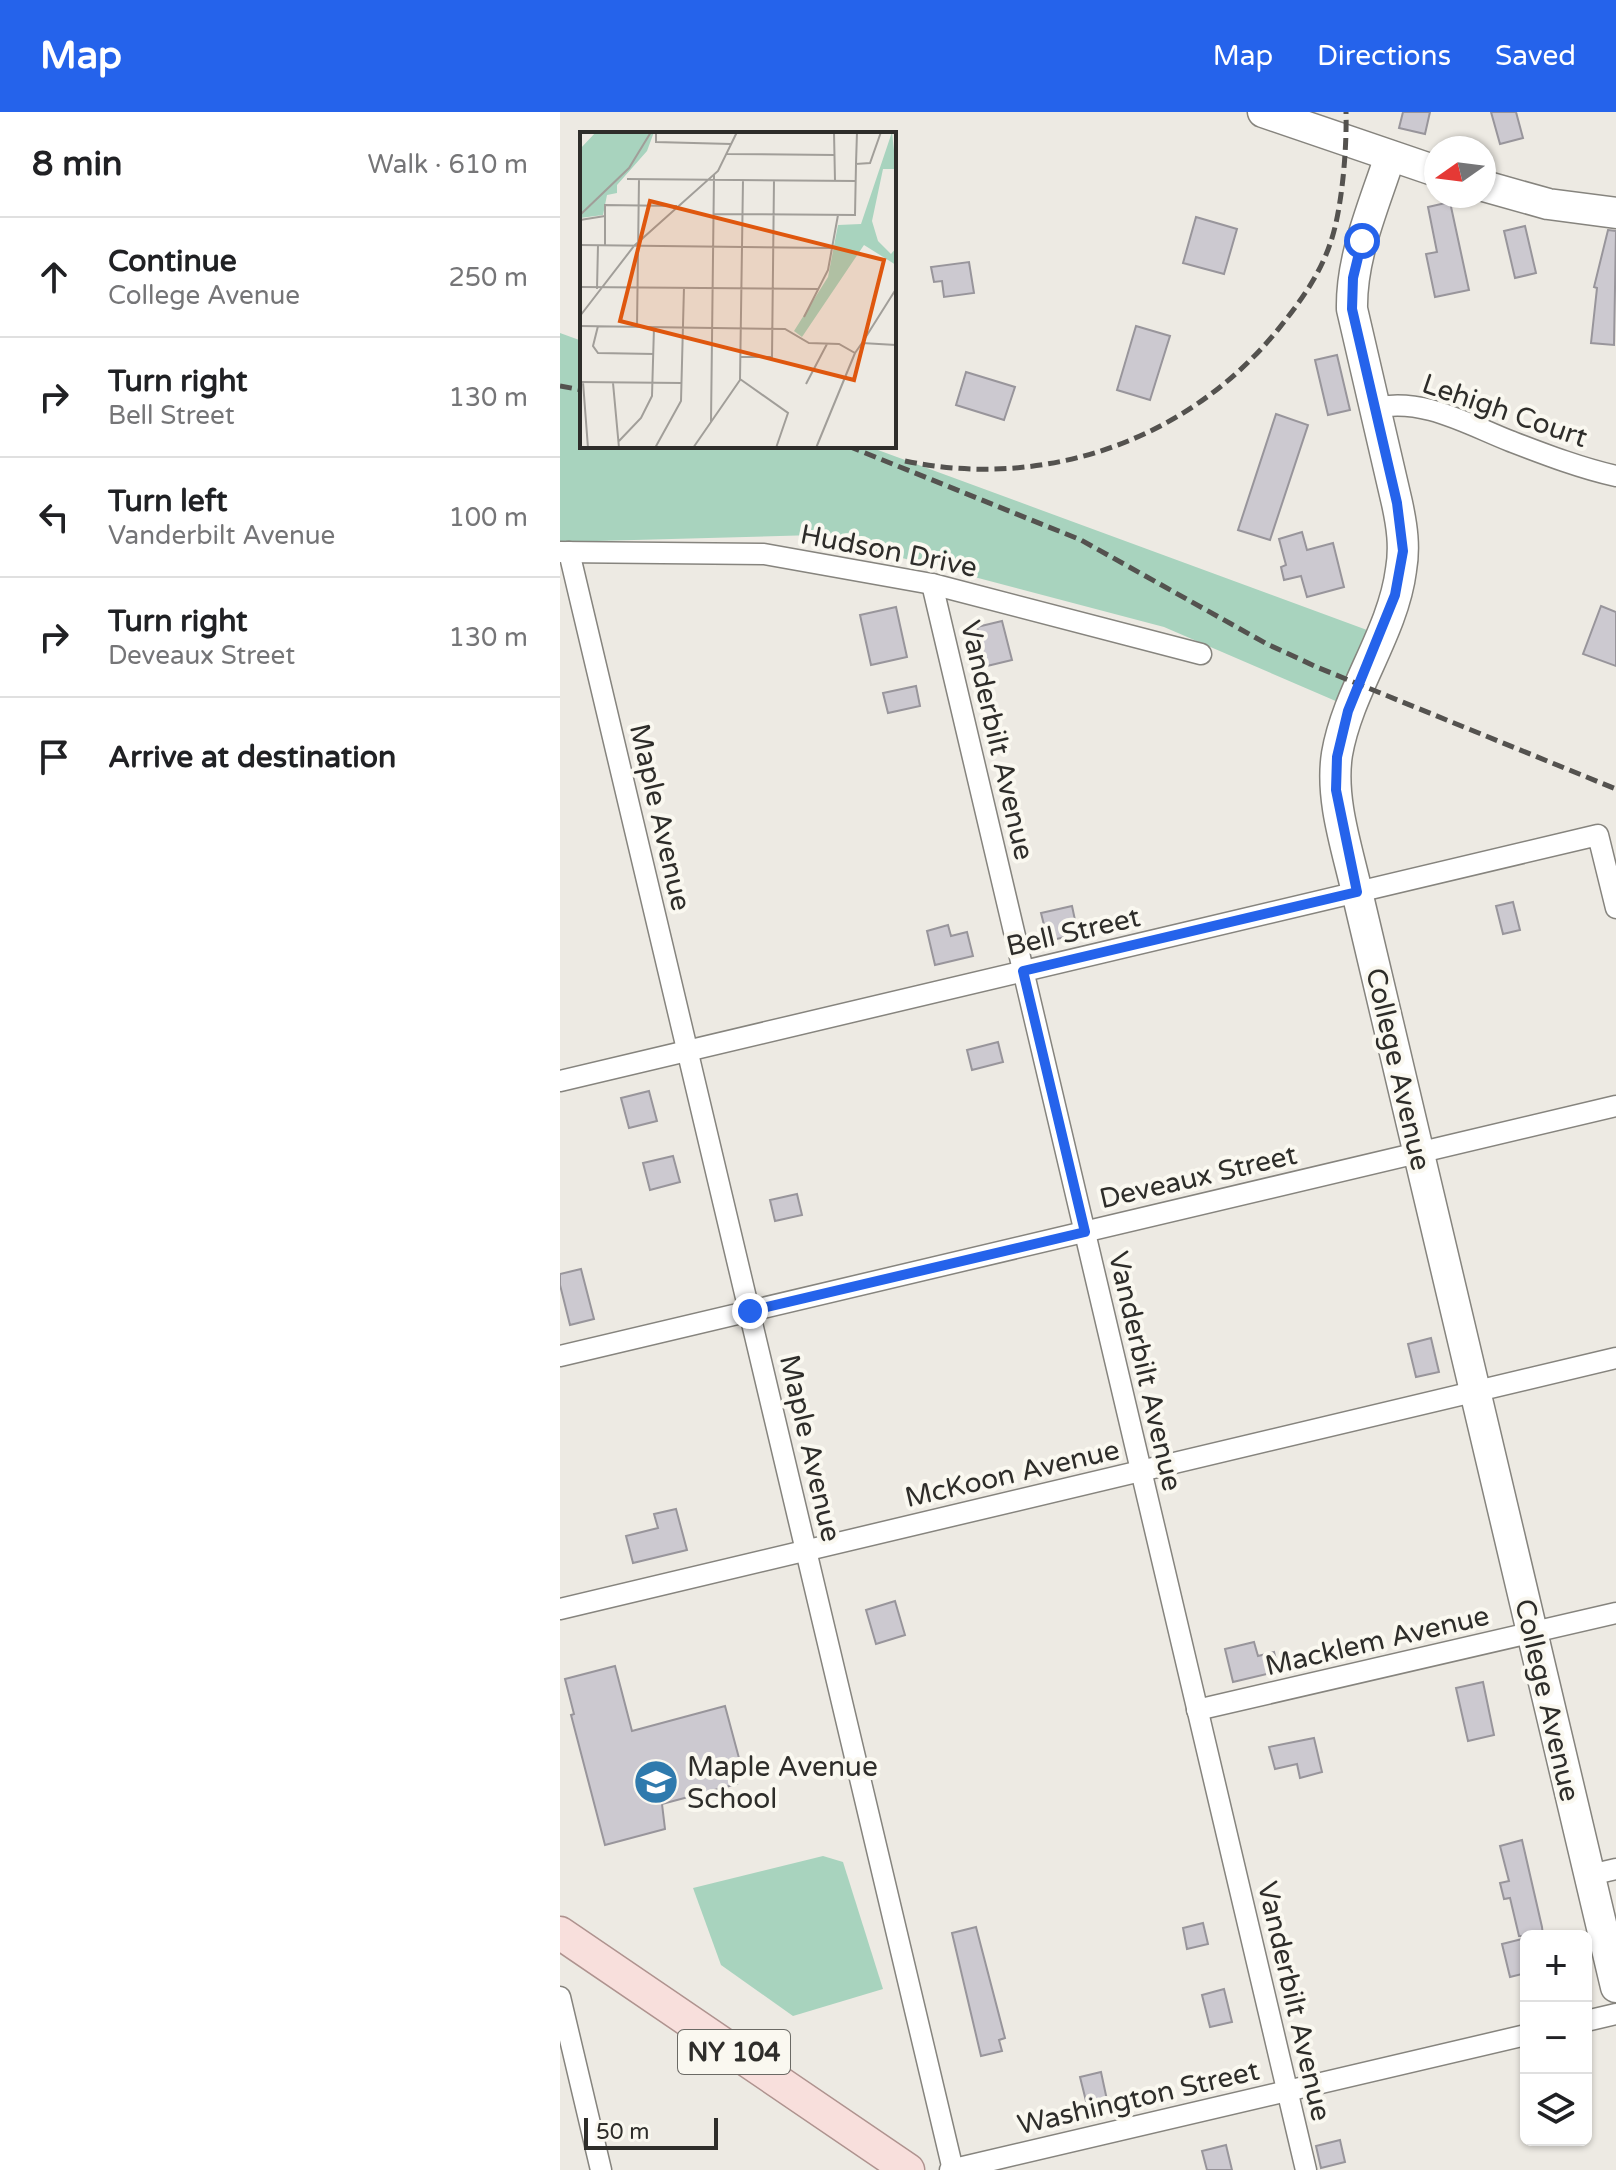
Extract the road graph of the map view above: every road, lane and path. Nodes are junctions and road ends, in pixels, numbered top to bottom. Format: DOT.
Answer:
graph roads {
  1 [pos="1263,112"];
  2 [pos="1298,118"];
  3 [pos="1390,156"];
  4 [pos="1424,167"];
  5 [pos="1496,189"];
  6 [pos="1616,213"];
  7 [pos="1375,408"];
  8 [pos="1616,476"];
  9 [pos="565,552"];
  10 [pos="932,584"];
  11 [pos="1201,654"];
  12 [pos="1357,892"];
  13 [pos="1616,908"];
  14 [pos="1023,971"];
  15 [pos="688,1051"];
  16 [pos="560,1081"];
  17 [pos="1616,1106"];
  18 [pos="1419,1153"];
  19 [pos="1085,1232"];
  20 [pos="750,1311"];
  21 [pos="560,1356"];
  22 [pos="1616,1358"];
  23 [pos="1475,1391"];
  24 [pos="1141,1471"];
  25 [pos="806,1550"];
  26 [pos="560,1609"];
  27 [pos="1616,1613"];
  28 [pos="1532,1633"];
  29 [pos="1197,1710"];
  30 [pos="1603,1872"];
  31 [pos="560,1933"];
  32 [pos="1616,1987"];
  33 [pos="560,1997"];
  34 [pos="1616,2014"];
  35 [pos="1592,2020"];
  36 [pos="1520,2036"];
  37 [pos="1287,2091"];
  38 [pos="601,2170"];
  39 [pos="908,2170"];
  40 [pos="952,2170"];
  41 [pos="1306,2170"];
  1 -- 2 [label="main road"];
  2 -- 3 [label="main road"];
  3 -- 4 [label="main road"];
  3 -- 7 [label="main road, College Avenue"];
  5 -- 6 [label="main road"];
  7 -- 8 [label="street, Lehigh Court"];
  7 -- 12 [label="main road, College Avenue"];
  9 -- 10 [label="street, Hudson Drive"];
  9 -- 15 [label="street, Maple Avenue"];
  10 -- 11 [label="street, Hudson Drive"];
  10 -- 14 [label="street, Vanderbilt Avenue"];
  12 -- 13 [label="street, Bell Street"];
  12 -- 14 [label="street, Bell Street"];
  12 -- 18 [label="main road, College Avenue"];
  14 -- 15 [label="street, Bell Street"];
  14 -- 19 [label="street, Vanderbilt Avenue"];
  15 -- 16 [label="street, Bell Street"];
  15 -- 20 [label="street, Maple Avenue"];
  17 -- 18 [label="street, Deveaux Street"];
  18 -- 19 [label="street, Deveaux Street"];
  18 -- 23 [label="main road, College Avenue"];
  19 -- 20 [label="street, Deveaux Street"];
  19 -- 24 [label="street, Vanderbilt Avenue"];
  20 -- 21 [label="street, Deveaux Street"];
  20 -- 25 [label="street, Maple Avenue"];
  22 -- 23 [label="street, McKoon Avenue"];
  23 -- 24 [label="street, McKoon Avenue"];
  23 -- 28 [label="main road, College Avenue"];
  24 -- 25 [label="street, McKoon Avenue"];
  24 -- 29 [label="street, Vanderbilt Avenue"];
  25 -- 26 [label="street, McKoon Avenue"];
  25 -- 40 [label="street, Maple Avenue"];
  27 -- 28 [label="street, Macklem Avenue"];
  28 -- 29 [label="street, Macklem Avenue"];
  28 -- 30 [label="main road, College Avenue"];
  29 -- 37 [label="street, Vanderbilt Avenue"];
  30 -- 32 [label="main road, College Avenue"];
  31 -- 39 [label="main road, NY 104"];
  33 -- 38 [label="street"];
  34 -- 35 [label="street"];
  36 -- 37 [label="street, Washington Street"];
  37 -- 40 [label="street, Washington Street"];
  37 -- 41 [label="street, Vanderbilt Avenue"];
}
